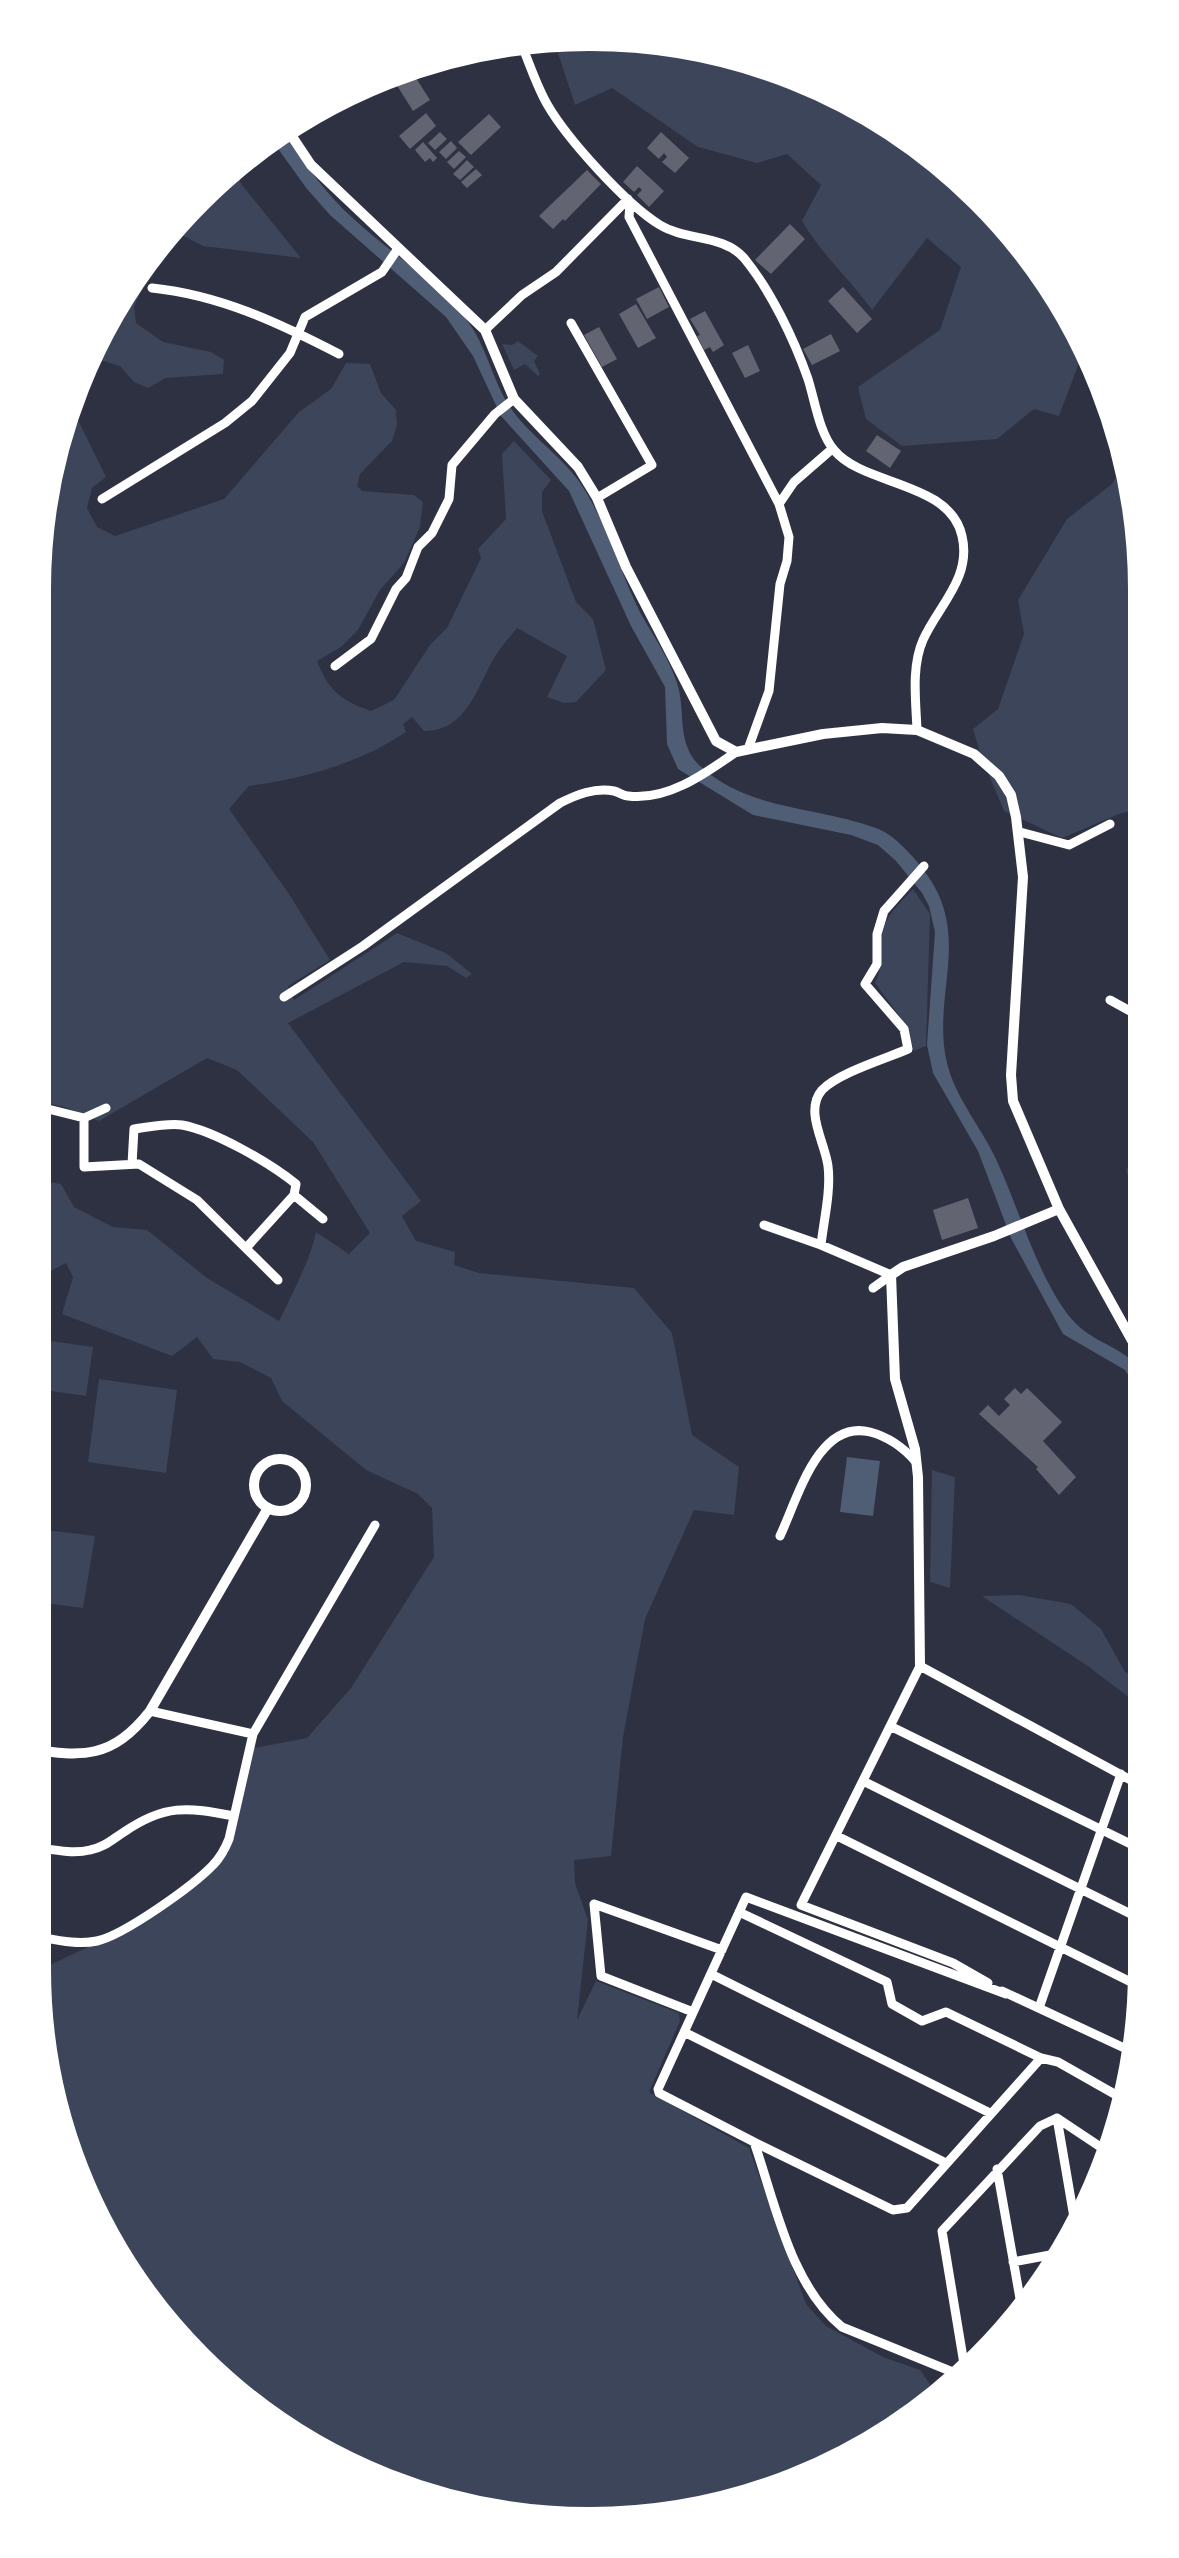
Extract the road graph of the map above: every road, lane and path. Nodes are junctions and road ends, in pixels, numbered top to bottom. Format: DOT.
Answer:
graph roads {
  1 [pos="523,49"];
  2 [pos="291,135"];
  3 [pos="629,201"];
  4 [pos="396,251"];
  5 [pos="152,288"];
  6 [pos="572,323"];
  7 [pos="485,330"];
  8 [pos="297,332"];
  9 [pos="339,354"];
  10 [pos="513,400"];
  11 [pos="832,449"];
  12 [pos="598,498"];
  13 [pos="102,499"];
  14 [pos="780,504"];
  15 [pos="335,666"];
  16 [pos="917,730"];
  17 [pos="742,750"];
  18 [pos="1110,824"];
  19 [pos="1020,832"];
  20 [pos="924,866"];
  21 [pos="284,997"];
  22 [pos="1110,1000"];
  23 [pos="1134,1013"];
  24 [pos="45,1108"];
  25 [pos="106,1108"];
  26 [pos="84,1118"];
  27 [pos="132,1164"];
  28 [pos="294,1195"];
  29 [pos="1059,1210"];
  30 [pos="323,1220"];
  31 [pos="764,1225"];
  32 [pos="821,1244"];
  33 [pos="246,1248"];
  34 [pos="891,1275"];
  35 [pos="278,1280"];
  36 [pos="874,1288"];
  37 [pos="1134,1344"];
  38 [pos="916,1462"];
  39 [pos="268,1508"];
  40 [pos="374,1525"];
  41 [pos="780,1536"];
  42 [pos="920,1666"];
  43 [pos="150,1710"];
  44 [pos="890,1726"];
  45 [pos="253,1734"];
  46 [pos="45,1752"];
  47 [pos="1121,1774"];
  48 [pos="863,1780"];
  49 [pos="1134,1781"];
  50 [pos="234,1816"];
  51 [pos="1101,1830"];
  52 [pos="836,1836"];
  53 [pos="1134,1846"];
  54 [pos="45,1847"];
  55 [pos="1081,1889"];
  56 [pos="739,1912"];
  57 [pos="1134,1916"];
  58 [pos="45,1937"];
  59 [pos="1060,1948"];
  60 [pos="722,1950"];
  61 [pos="711,1974"];
  62 [pos="1134,1984"];
  63 [pos="1006,1994"];
  64 [pos="1039,2008"];
  65 [pos="693,2012"];
  66 [pos="684,2032"];
  67 [pos="1128,2050"];
  68 [pos="1041,2058"];
  69 [pos="1118,2096"];
  70 [pos="990,2113"];
  71 [pos="1057,2118"];
  72 [pos="754,2142"];
  73 [pos="1103,2149"];
  74 [pos="946,2163"];
  75 [pos="997,2169"];
  76 [pos="1074,2217"];
  77 [pos="1052,2255"];
  78 [pos="1014,2262"];
  79 [pos="1021,2300"];
  80 [pos="964,2364"];
  81 [pos="955,2373"];
  1 -- 3 [label="street"];
  2 -- 4 [label="street"];
  3 -- 7 [label="street"];
  3 -- 11 [label="street"];
  3 -- 14 [label="street"];
  4 -- 7 [label="street"];
  4 -- 8 [label="street"];
  5 -- 8 [label="street"];
  6 -- 12 [label="street"];
  7 -- 10 [label="street"];
  8 -- 9 [label="street"];
  8 -- 13 [label="street"];
  10 -- 12 [label="street"];
  10 -- 15 [label="street"];
  11 -- 14 [label="street"];
  11 -- 16 [label="street"];
  12 -- 17 [label="street"];
  14 -- 17 [label="street"];
  16 -- 17 [label="street"];
  16 -- 19 [label="street"];
  17 -- 21 [label="street"];
  18 -- 19 [label="street"];
  19 -- 29 [label="street"];
  20 -- 32 [label="street"];
  22 -- 23 [label="street"];
  24 -- 26 [label="street"];
  25 -- 26 [label="street"];
  26 -- 27 [label="street"];
  27 -- 28 [label="street"];
  27 -- 33 [label="street"];
  28 -- 30 [label="street"];
  28 -- 33 [label="street"];
  29 -- 34 [label="street"];
  29 -- 37 [label="street"];
  31 -- 32 [label="street"];
  32 -- 34 [label="street"];
  33 -- 35 [label="street"];
  34 -- 36 [label="street"];
  34 -- 38 [label="street"];
  38 -- 41 [label="street"];
  38 -- 42 [label="street"];
  39 -- 39 [label="street"];
  39 -- 43 [label="street"];
  40 -- 45 [label="street"];
  42 -- 44 [label="street"];
  42 -- 47 [label="street"];
  43 -- 45 [label="street"];
  43 -- 46 [label="street"];
  44 -- 48 [label="street"];
  44 -- 51 [label="street"];
  45 -- 50 [label="street"];
  47 -- 49 [label="street"];
  47 -- 51 [label="street"];
  48 -- 52 [label="street"];
  48 -- 55 [label="street"];
  50 -- 54 [label="street"];
  50 -- 58 [label="street"];
  51 -- 53 [label="street"];
  51 -- 55 [label="street"];
  52 -- 59 [label="street"];
  52 -- 63 [label="street"];
  55 -- 57 [label="street"];
  55 -- 59 [label="street"];
  56 -- 60 [label="street"];
  56 -- 63 [label="street"];
  56 -- 68 [label="street"];
  59 -- 62 [label="street"];
  59 -- 64 [label="street"];
  60 -- 61 [label="street"];
  60 -- 65 [label="street"];
  61 -- 65 [label="street"];
  61 -- 70 [label="street"];
  63 -- 64 [label="street"];
  64 -- 67 [label="street"];
  65 -- 66 [label="street"];
  66 -- 72 [label="street"];
  66 -- 74 [label="street"];
  68 -- 69 [label="street"];
  68 -- 70 [label="street"];
  70 -- 74 [label="street"];
  71 -- 73 [label="street"];
  71 -- 75 [label="street"];
  71 -- 76 [label="street"];
  72 -- 74 [label="street"];
  72 -- 81 [label="street"];
  75 -- 78 [label="street"];
  75 -- 80 [label="street"];
  77 -- 78 [label="street"];
  78 -- 79 [label="street"];
}
